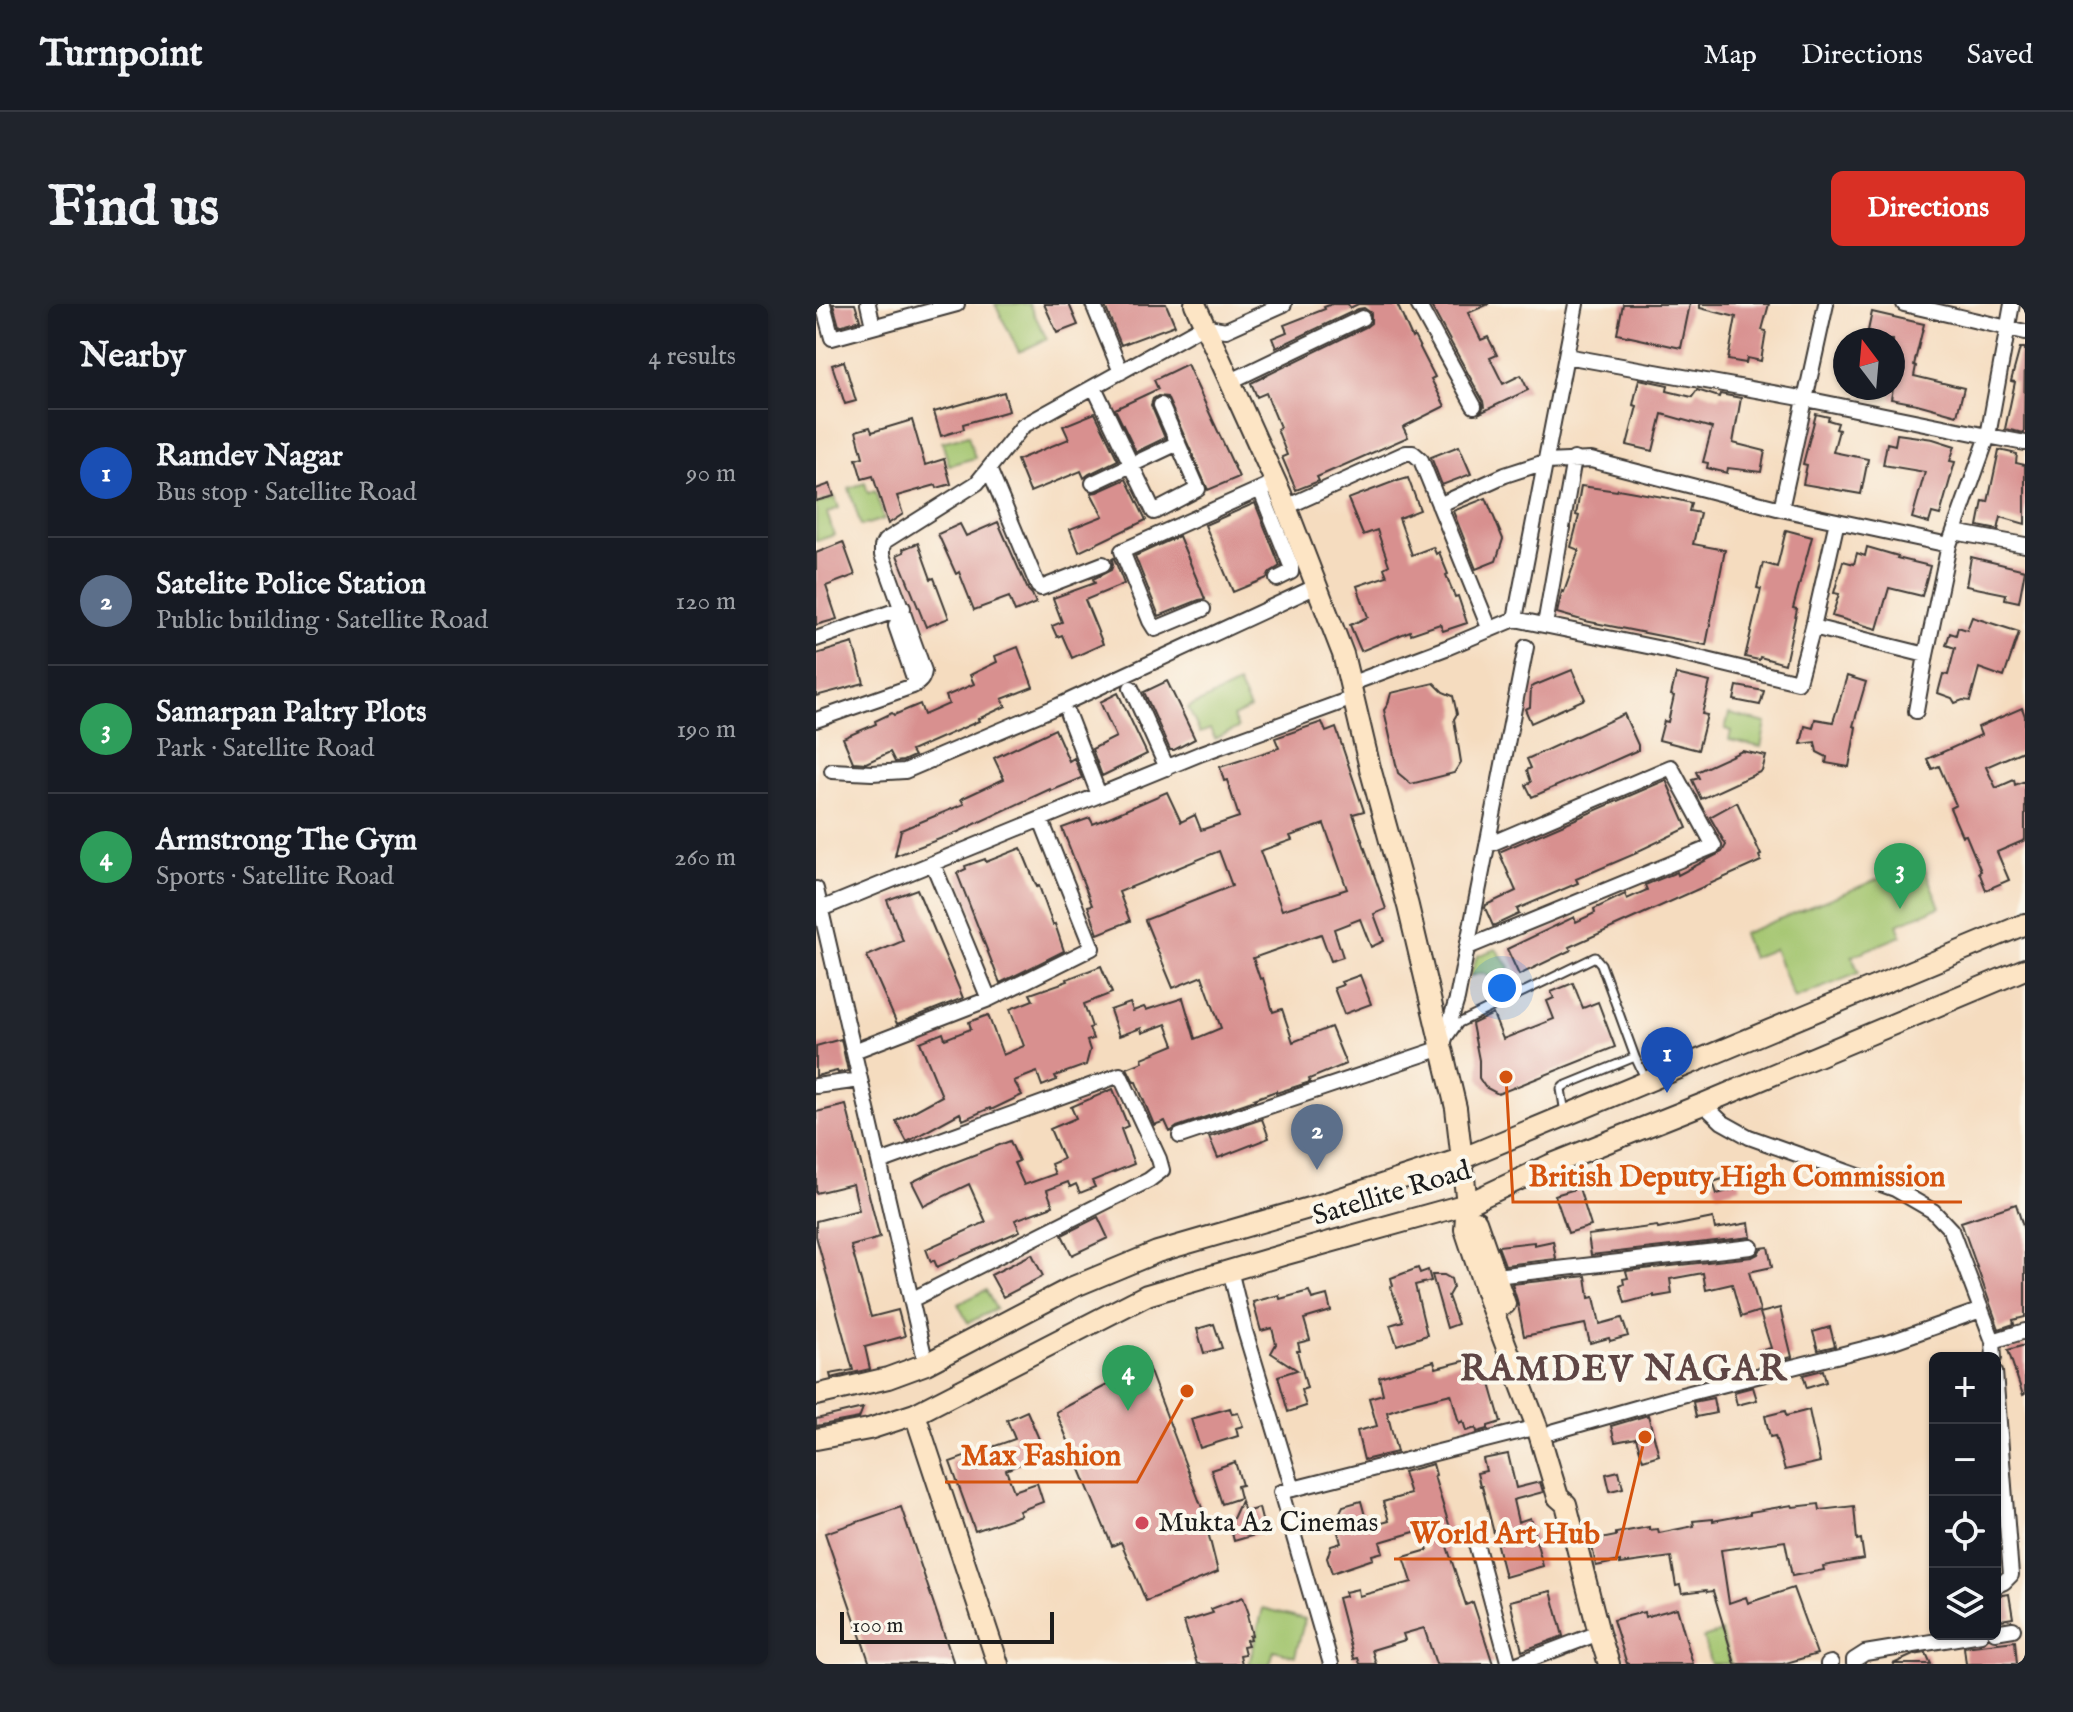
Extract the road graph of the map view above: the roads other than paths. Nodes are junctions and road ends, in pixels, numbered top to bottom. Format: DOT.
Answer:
graph roads {
  1 [pos="823,304"];
  2 [pos="868,304"];
  3 [pos="894,304"];
  4 [pos="957,304"];
  5 [pos="1093,304"];
  6 [pos="1195,304"];
  7 [pos="1284,304"];
  8 [pos="1418,304"];
  9 [pos="1576,304"];
  10 [pos="1826,304"];
  11 [pos="1904,304"];
  12 [pos="2012,304"];
  13 [pos="1362,318"];
  14 [pos="898,319"];
  15 [pos="873,326"];
  16 [pos="1203,326"];
  17 [pos="2007,328"];
  18 [pos="2025,332"];
  19 [pos="1566,356"];
  20 [pos="1121,372"];
  21 [pos="1229,382"];
  22 [pos="1094,387"];
  23 [pos="1806,399"];
  24 [pos="1161,405"];
  25 [pos="1474,406"];
  26 [pos="1988,436"];
  27 [pos="1178,443"];
  28 [pos="2025,443"];
  29 [pos="1574,459"];
  30 [pos="1545,462"];
  31 [pos="1132,466"];
  32 [pos="989,469"];
  33 [pos="1093,483"];
  34 [pos="1268,486"];
  35 [pos="1439,505"];
  36 [pos="1286,507"];
  37 [pos="1781,509"];
  38 [pos="1837,521"];
  39 [pos="1952,539"];
  40 [pos="2025,545"];
  41 [pos="1103,564"];
  42 [pos="1277,579"];
  43 [pos="1317,586"];
  44 [pos="903,608"];
  45 [pos="1203,609"];
  46 [pos="1515,619"];
  47 [pos="1545,625"];
  48 [pos="1813,627"];
  49 [pos="1490,630"];
  50 [pos="816,639"];
  51 [pos="1526,647"];
  52 [pos="1926,655"];
  53 [pos="1131,688"];
  54 [pos="1352,691"];
  55 [pos="1916,711"];
  56 [pos="1068,715"];
  57 [pos="816,720"];
  58 [pos="1167,768"];
  59 [pos="832,771"];
  60 [pos="1099,795"];
  61 [pos="1041,820"];
  62 [pos="1488,845"];
  63 [pos="933,864"];
  64 [pos="816,889"];
  65 [pos="818,911"];
  66 [pos="2025,924"];
  67 [pos="1468,947"];
  68 [pos="2025,969"];
  69 [pos="989,999"];
  70 [pos="1442,1048"];
  71 [pos="854,1051"];
  72 [pos="1635,1057"];
  73 [pos="860,1080"];
  74 [pos="1647,1081"];
  75 [pos="816,1086"];
  76 [pos="1703,1104"];
  77 [pos="1566,1115"];
  78 [pos="1180,1136"];
  79 [pos="1461,1159"];
  80 [pos="880,1162"];
  81 [pos="1467,1204"];
  82 [pos="1751,1247"];
  83 [pos="1230,1270"];
  84 [pos="1495,1276"];
  85 [pos="911,1300"];
  86 [pos="1981,1310"];
  87 [pos="2025,1331"];
  88 [pos="1993,1341"];
  89 [pos="1994,1352"];
  90 [pos="926,1364"];
  91 [pos="816,1395"];
  92 [pos="915,1414"];
  93 [pos="1999,1424"];
  94 [pos="1544,1429"];
  95 [pos="816,1439"];
  96 [pos="1293,1489"];
  97 [pos="1477,1547"];
  98 [pos="2001,1583"];
  99 [pos="2013,1629"];
  100 [pos="2001,1631"];
  101 [pos="1599,1633"];
  102 [pos="1944,1640"];
  103 [pos="998,1664"];
  104 [pos="1331,1664"];
  105 [pos="1514,1664"];
  106 [pos="1609,1664"];
  107 [pos="1854,1664"];
  1 -- 15 [label="street"];
  2 -- 15 [label="street"];
  3 -- 14 [label="street"];
  4 -- 14 [label="street"];
  5 -- 20 [label="street"];
  6 -- 16 [label="main road"];
  7 -- 16 [label="street"];
  8 -- 25 [label="street"];
  9 -- 19 [label="street"];
  10 -- 23 [label="street"];
  11 -- 17 [label="street"];
  12 -- 17 [label="street"];
  13 -- 21 [label="street"];
  14 -- 15 [label="street"];
  16 -- 20 [label="street"];
  16 -- 21 [label="main road"];
  17 -- 18 [label="street"];
  17 -- 26 [label="street"];
  19 -- 23 [label="street"];
  19 -- 30 [label="street"];
  20 -- 22 [label="street"];
  21 -- 34 [label="main road"];
  22 -- 31 [label="street"];
  22 -- 32 [label="street"];
  23 -- 26 [label="street"];
  23 -- 37 [label="street"];
  24 -- 27 [label="street"];
  26 -- 28 [label="street"];
  26 -- 39 [label="street"];
  27 -- 31 [label="street"];
  27 -- 31 [label="street"];
  29 -- 30 [label="street"];
  29 -- 37 [label="street"];
  29 -- 47 [label="street"];
  30 -- 35 [label="street"];
  30 -- 46 [label="street"];
  31 -- 33 [label="street"];
  32 -- 41 [label="street"];
  32 -- 44 [label="street"];
  34 -- 36 [label="main road"];
  34 -- 42 [label="street"];
  34 -- 45 [label="street"];
  35 -- 36 [label="street"];
  35 -- 49 [label="street"];
  36 -- 43 [label="main road"];
  37 -- 38 [label="street"];
  38 -- 39 [label="street"];
  38 -- 48 [label="street"];
  39 -- 40 [label="street"];
  39 -- 52 [label="street"];
  43 -- 54 [label="main road"];
  43 -- 59 [label="street"];
  44 -- 50 [label="street"];
  44 -- 57 [label="street"];
  46 -- 47 [label="street"];
  46 -- 49 [label="street"];
  47 -- 48 [label="street"];
  48 -- 52 [label="street"];
  49 -- 54 [label="street"];
  51 -- 62 [label="street"];
  52 -- 55 [label="street"];
  53 -- 58 [label="street"];
  54 -- 58 [label="street"];
  54 -- 70 [label="main road"];
  56 -- 60 [label="street"];
  58 -- 60 [label="street"];
  60 -- 61 [label="street"];
  61 -- 63 [label="street"];
  61 -- 69 [label="street"];
  62 -- 67 [label="street"];
  62 -- 67 [label="street"];
  63 -- 65 [label="street"];
  63 -- 69 [label="street"];
  64 -- 65 [label="street"];
  65 -- 71 [label="street"];
  66 -- 74 [label="main road, Satellite Road"];
  67 -- 70 [label="street"];
  68 -- 76 [label="main road, Satellite Road"];
  69 -- 71 [label="street"];
  70 -- 72 [label="lane"];
  70 -- 78 [label="street"];
  70 -- 79 [label="main road"];
  71 -- 73 [label="street"];
  72 -- 74 [label="lane"];
  72 -- 77 [label="lane"];
  73 -- 75 [label="street"];
  73 -- 80 [label="street"];
  74 -- 77 [label="main road, Satellite Road"];
  76 -- 81 [label="main road, Satellite Road"];
  76 -- 86 [label="street"];
  77 -- 79 [label="main road, Satellite Road"];
  79 -- 81 [label="main road"];
  79 -- 90 [label="main road, Satellite Road"];
  80 -- 85 [label="street"];
  80 -- 85 [label="street"];
  81 -- 83 [label="main road, Satellite Road"];
  81 -- 84 [label="main road"];
  81 -- 94 [label="main road"];
  82 -- 84 [label="street"];
  83 -- 92 [label="main road, Satellite Road"];
  83 -- 96 [label="street"];
  84 -- 94 [label="main road"];
  85 -- 90 [label="street"];
  86 -- 88 [label="street"];
  86 -- 94 [label="street"];
  87 -- 88 [label="street"];
  88 -- 89 [label="street"];
  90 -- 91 [label="main road, Satellite Road"];
  92 -- 95 [label="main road, Satellite Road"];
  92 -- 103 [label="main road"];
  93 -- 98 [label="street"];
  94 -- 96 [label="street"];
  94 -- 101 [label="main road"];
  96 -- 104 [label="street"];
  97 -- 105 [label="street"];
  99 -- 100 [label="street"];
  101 -- 105 [label="street"];
  101 -- 106 [label="main road"];
  102 -- 107 [label="street"];
}
